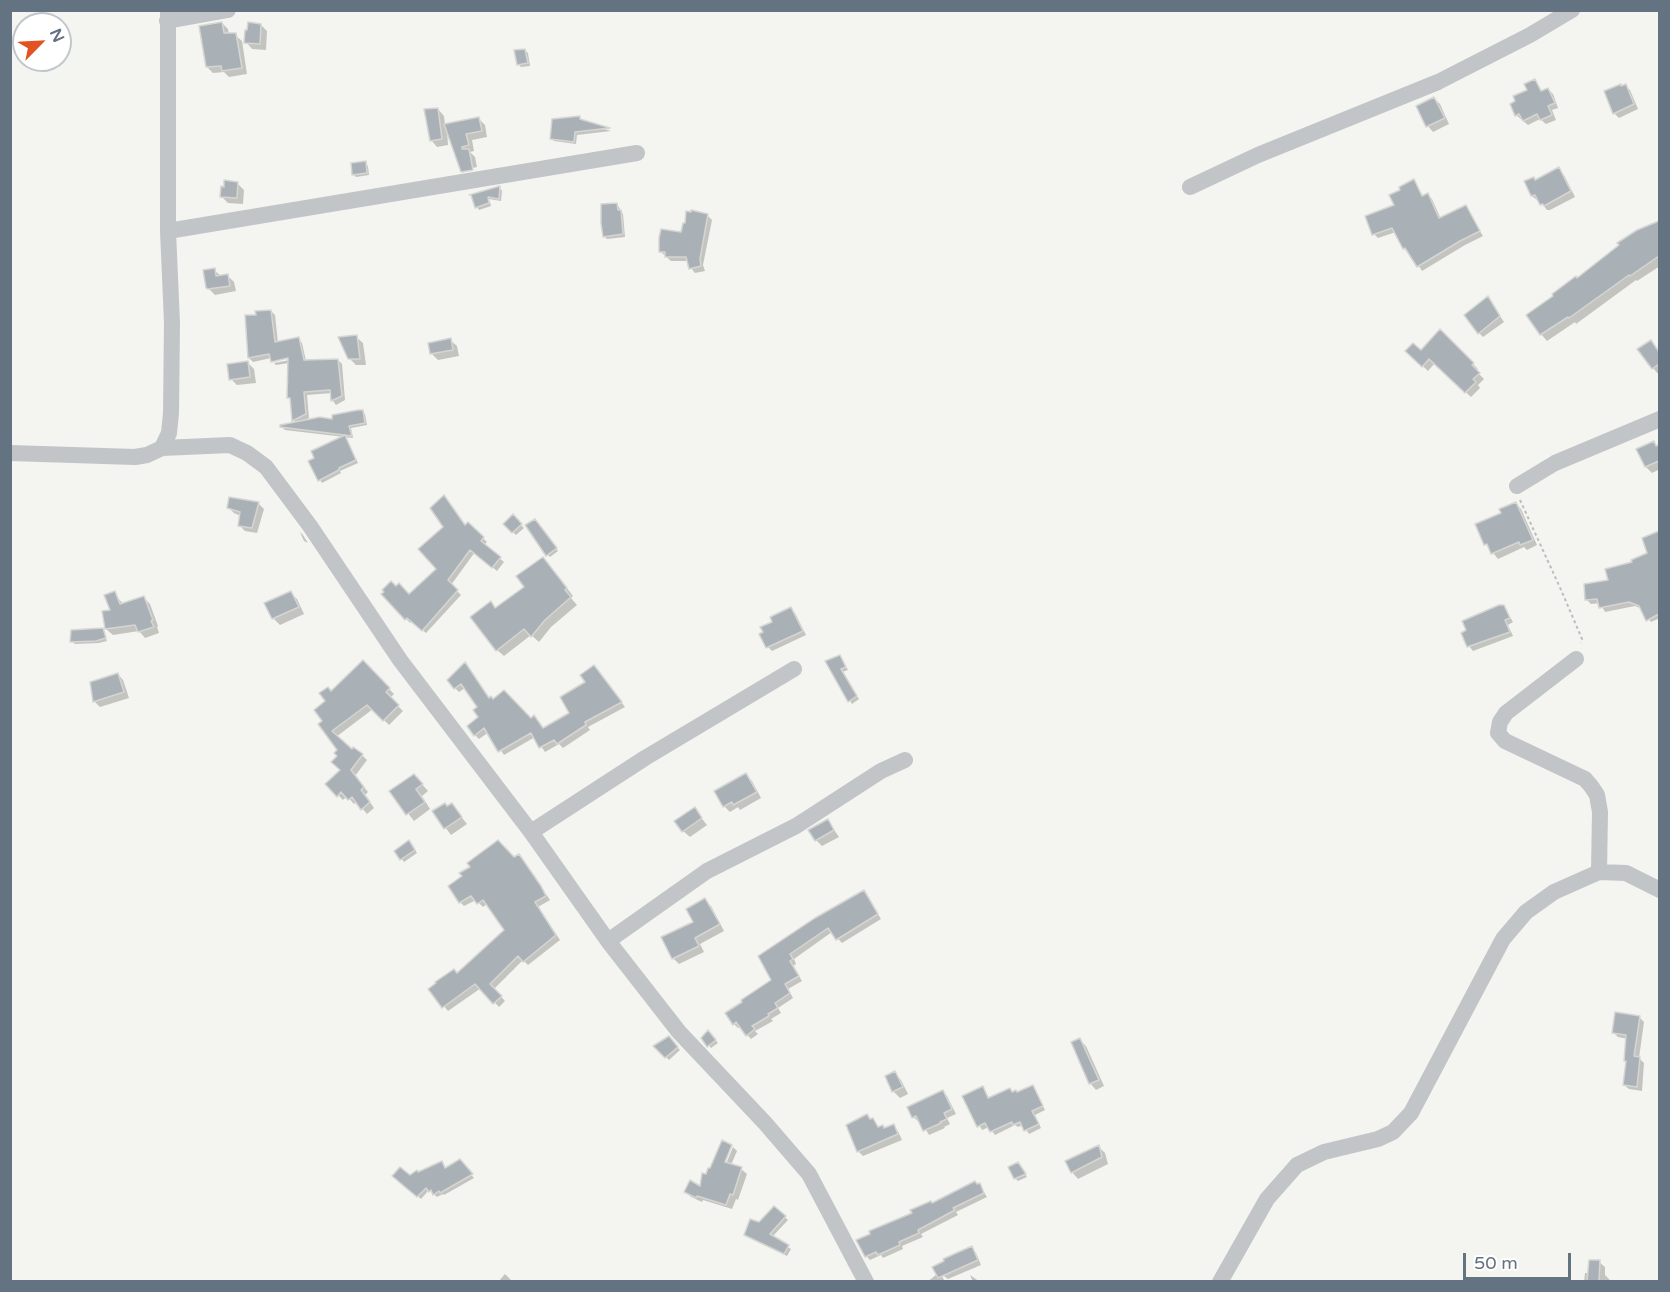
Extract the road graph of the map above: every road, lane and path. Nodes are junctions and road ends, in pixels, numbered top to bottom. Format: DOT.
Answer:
graph roads {
  1 [pos="228,10"];
  2 [pos="1572,10"];
  3 [pos="167,16"];
  4 [pos="637,153"];
  5 [pos="1190,187"];
  6 [pos="168,231"];
  7 [pos="1659,419"];
  8 [pos="162,448"];
  9 [pos="10,453"];
  10 [pos="1516,486"];
  11 [pos="1576,659"];
  12 [pos="794,669"];
  13 [pos="905,760"];
  14 [pos="531,832"];
  15 [pos="1599,872"];
  16 [pos="1659,890"];
  17 [pos="608,941"];
  18 [pos="866,1281"];
  19 [pos="1220,1281"];
  1 -- 3 [label="street"];
  2 -- 5 [label="street"];
  3 -- 6 [label="street"];
  4 -- 6 [label="street"];
  6 -- 8 [label="street"];
  7 -- 10 [label="street"];
  8 -- 9 [label="street"];
  8 -- 14 [label="street"];
  10 -- 11 [label="path"];
  11 -- 15 [label="street"];
  12 -- 14 [label="street"];
  13 -- 17 [label="street"];
  14 -- 17 [label="street"];
  15 -- 16 [label="street"];
  15 -- 19 [label="street"];
  17 -- 18 [label="street"];
}
